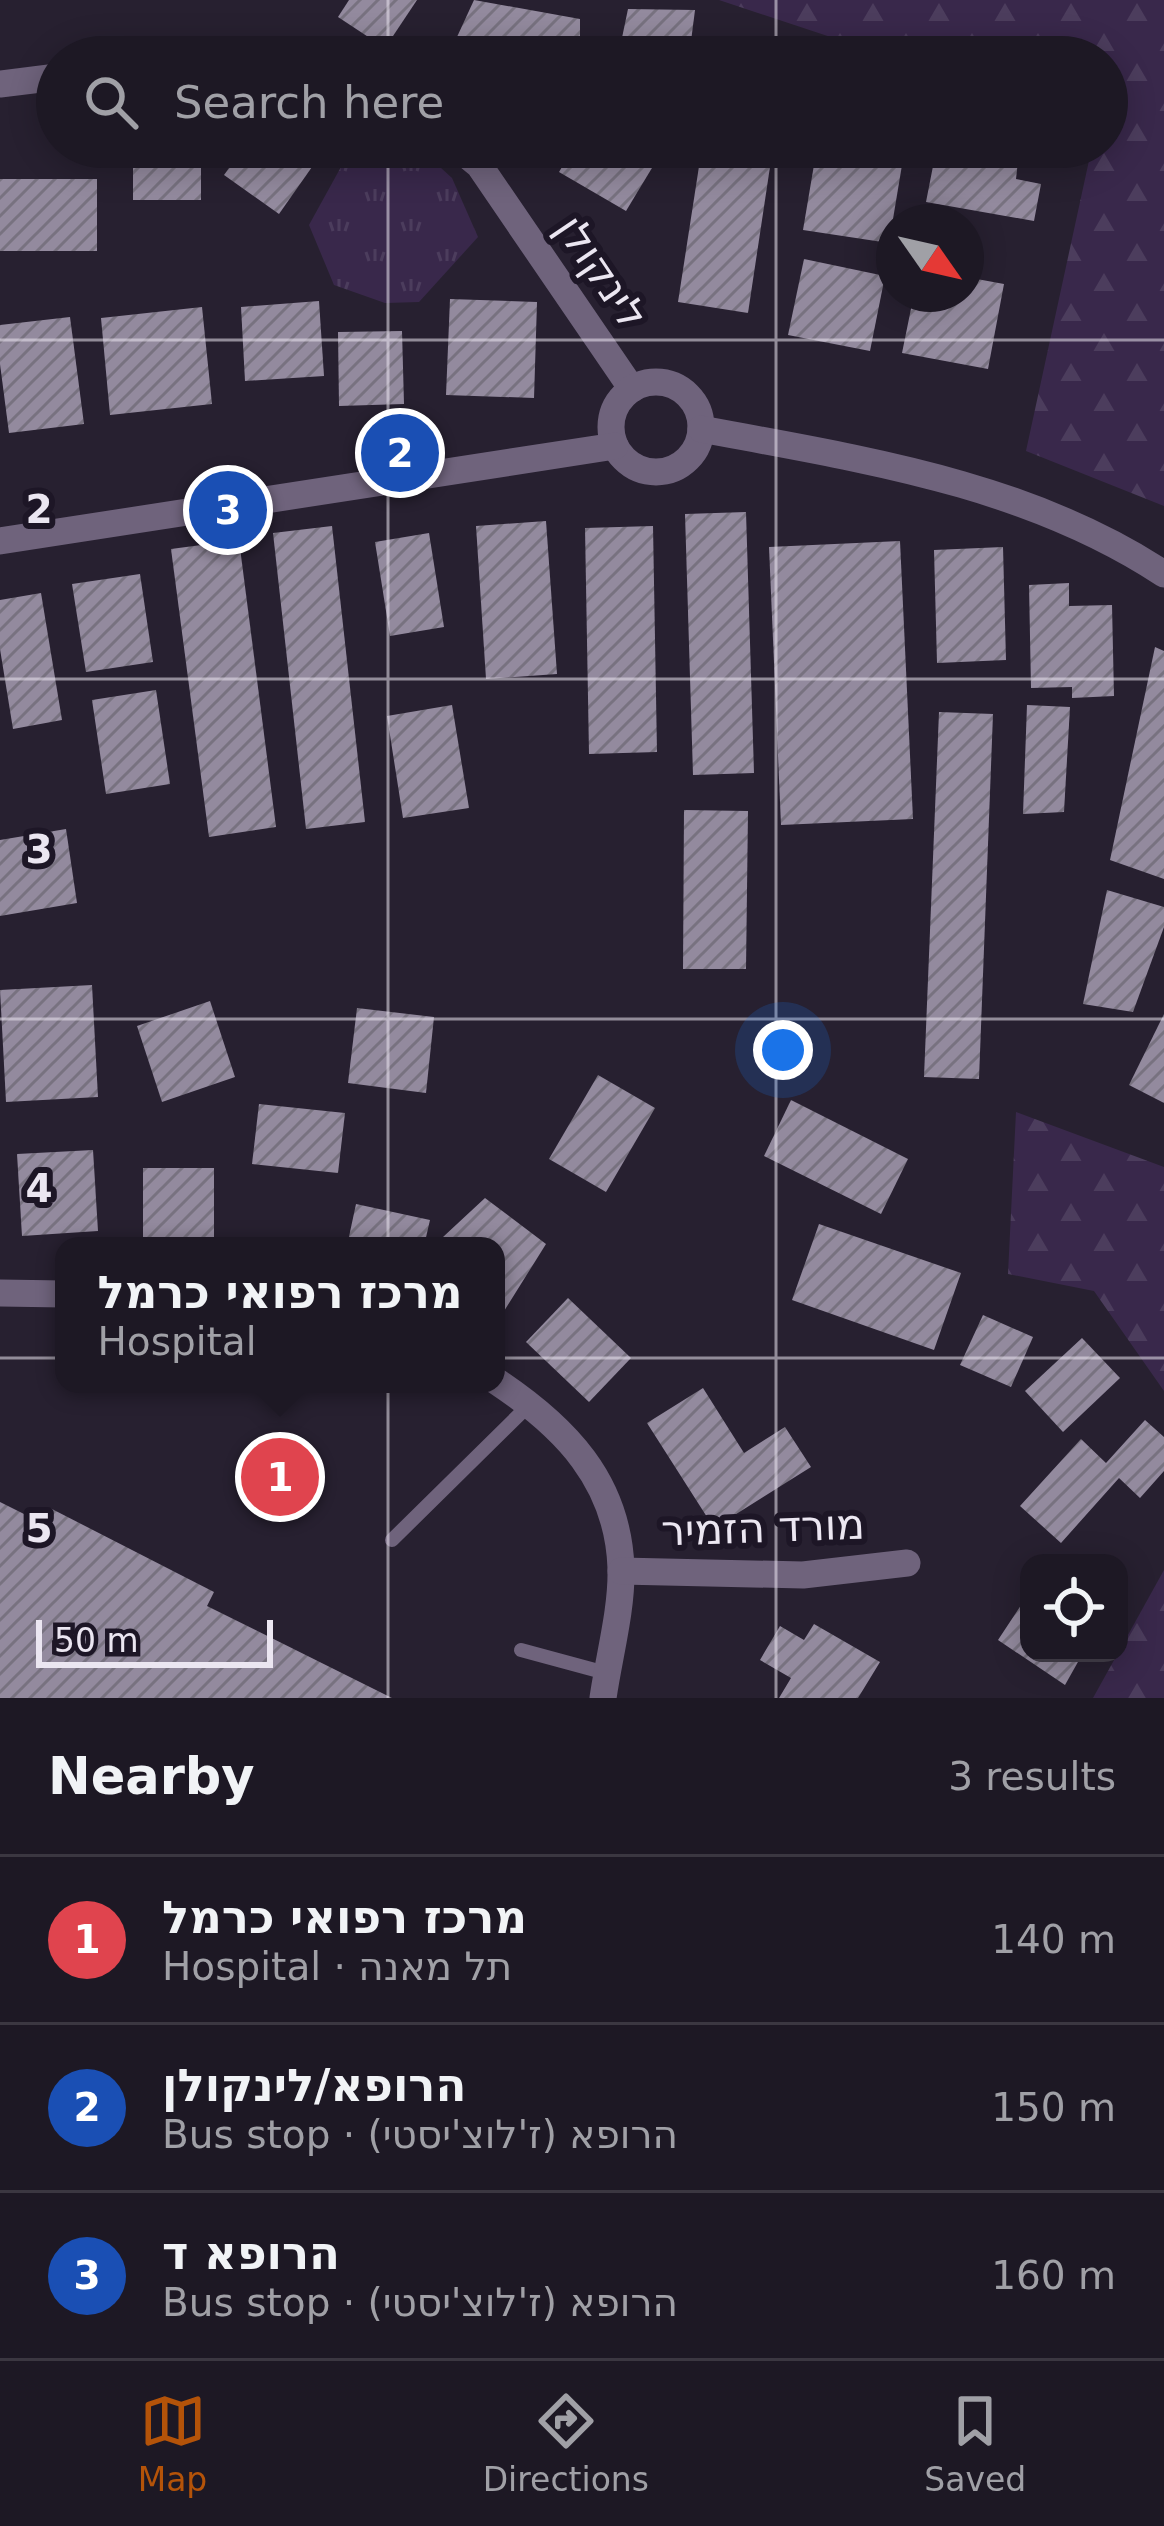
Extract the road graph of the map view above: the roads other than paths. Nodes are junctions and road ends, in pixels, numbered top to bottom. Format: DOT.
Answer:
graph roads {
  1 [pos="36,80"];
  2 [pos="0,84"];
  3 [pos="481,168"];
  4 [pos="632,389"];
  5 [pos="701,429"];
  6 [pos="615,446"];
  7 [pos="0,541"];
  8 [pos="1164,574"];
  9 [pos="0,1293"];
  10 [pos="55,1294"];
  11 [pos="505,1388"];
  12 [pos="530,1404"];
  13 [pos="392,1540"];
  14 [pos="907,1563"];
  15 [pos="621,1571"];
  16 [pos="521,1650"];
  17 [pos="604,1686"];
  1 -- 2 [label="street"];
  3 -- 4 [label="street, לינקולן"];
  4 -- 5 [label="street"];
  4 -- 6 [label="street"];
  5 -- 6 [label="street"];
  5 -- 8 [label="street"];
  6 -- 7 [label="street"];
  9 -- 10 [label="street"];
  11 -- 12 [label="street"];
  12 -- 13 [label="lane"];
  12 -- 15 [label="street"];
  14 -- 15 [label="street, מורד הזמיר"];
  15 -- 17 [label="street"];
  16 -- 17 [label="lane"];
}
